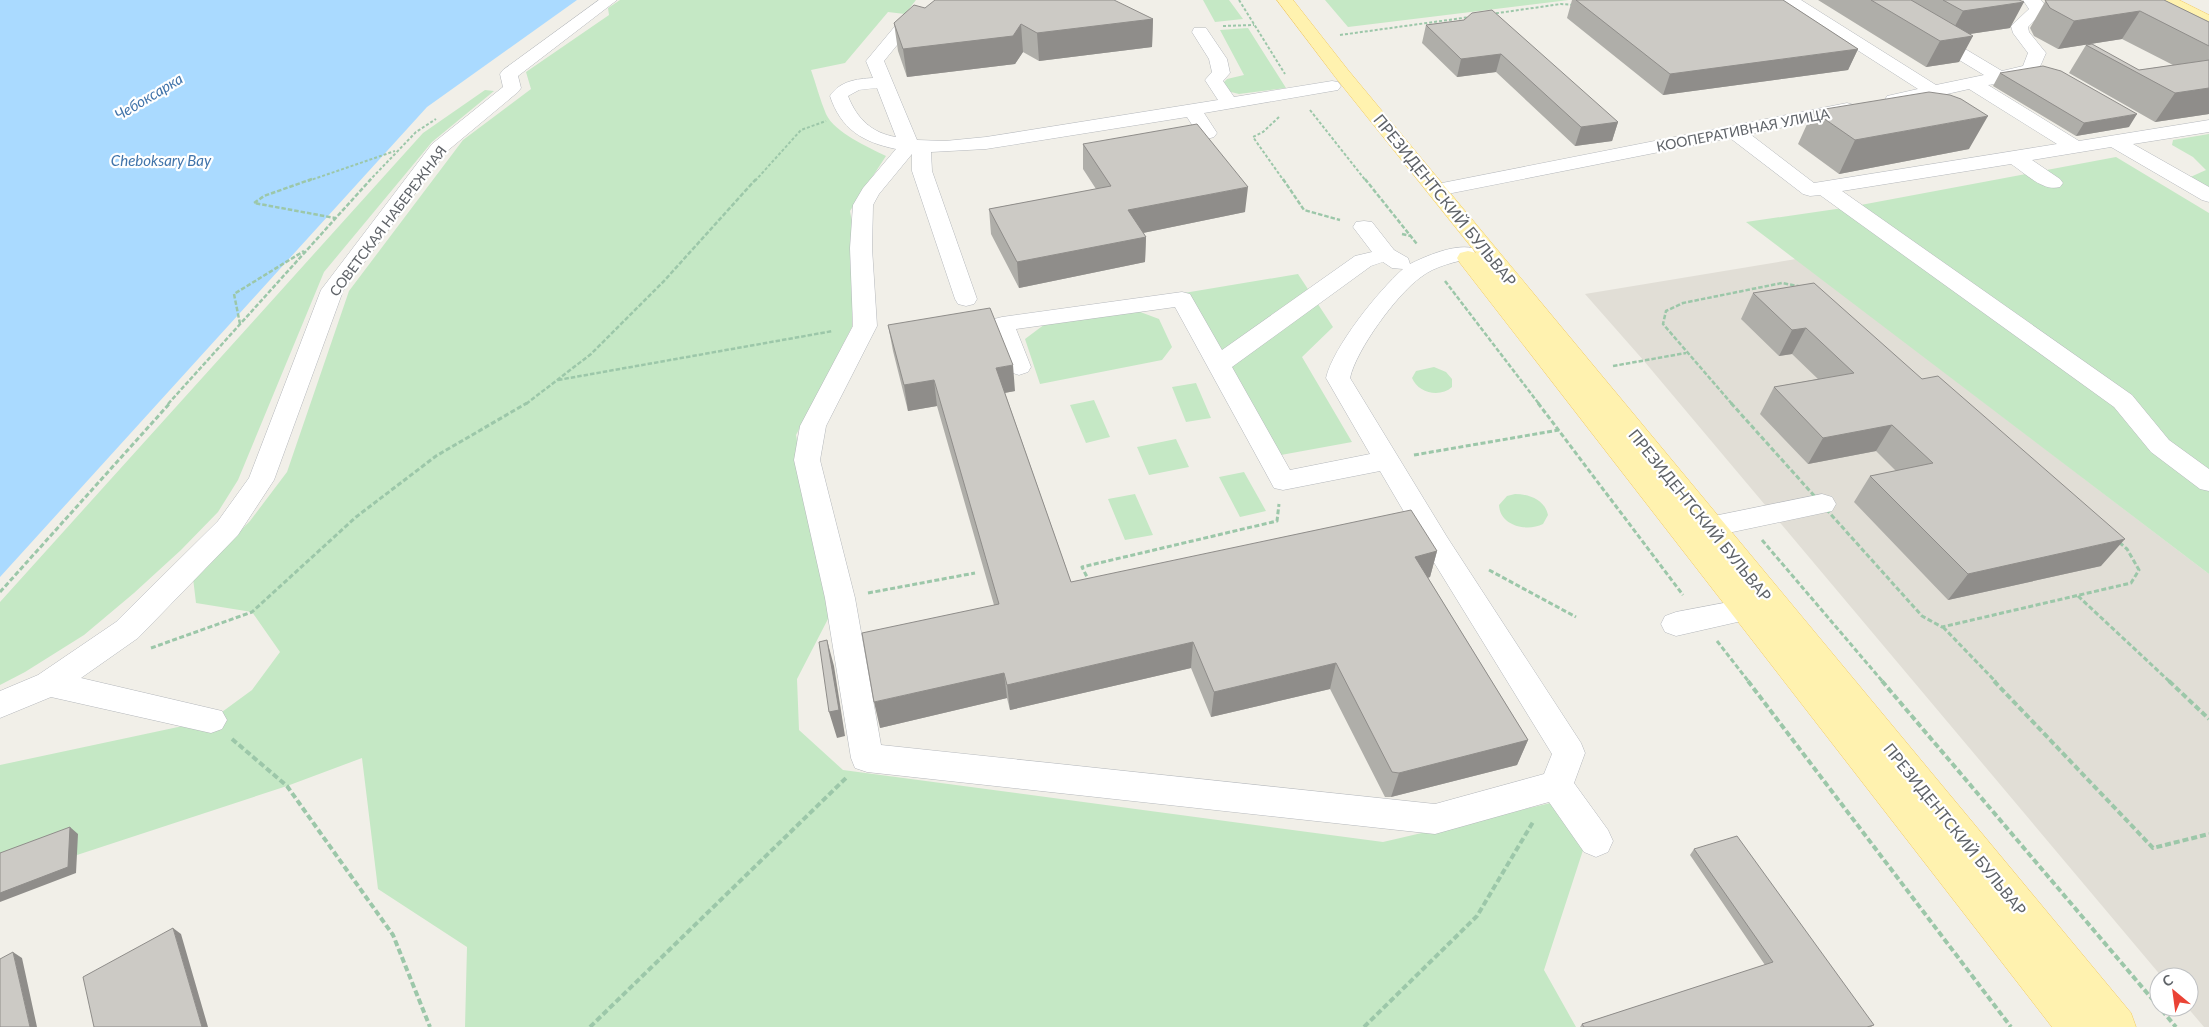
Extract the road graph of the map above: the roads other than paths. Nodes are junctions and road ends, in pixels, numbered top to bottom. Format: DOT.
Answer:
graph roads {
  1 [pos="609,0"];
  2 [pos="1268,0"];
  3 [pos="1285,0"];
  4 [pos="1790,0"];
  5 [pos="1870,0"];
  6 [pos="2031,0"];
  7 [pos="2148,0"];
  8 [pos="2166,0"];
  9 [pos="912,17"];
  10 [pos="2209,21"];
  11 [pos="2209,30"];
  12 [pos="1200,32"];
  13 [pos="2030,69"];
  14 [pos="2049,74"];
  15 [pos="1998,77"];
  16 [pos="877,83"];
  17 [pos="1972,83"];
  18 [pos="1341,85"];
  19 [pos="1934,92"];
  20 [pos="1229,103"];
  21 [pos="1192,110"];
  22 [pos="2134,120"];
  23 [pos="2209,126"];
  24 [pos="1207,132"];
  25 [pos="1734,132"];
  26 [pos="2158,134"];
  27 [pos="2114,141"];
  28 [pos="915,145"];
  29 [pos="2075,147"];
  30 [pos="2014,157"];
  31 [pos="2054,183"];
  32 [pos="1824,188"];
  33 [pos="1427,191"];
  34 [pos="2209,196"];
  35 [pos="1364,227"];
  36 [pos="1474,251"];
  37 [pos="1386,255"];
  38 [pos="1414,272"];
  39 [pos="966,299"];
  40 [pos="1219,364"];
  41 [pos="1019,367"];
  42 [pos="1387,460"];
  43 [pos="2209,482"];
  44 [pos="1822,504"];
  45 [pos="1709,527"];
  46 [pos="1745,610"];
  47 [pos="1676,624"];
  48 [pos="49,684"];
  49 [pos="0,705"];
  50 [pos="211,720"];
  51 [pos="1556,784"];
  52 [pos="1596,841"];
  53 [pos="2076,1027"];
  54 [pos="2117,1027"];
  1 -- 48 [label="street, СОВЕТСКАЯ НАБЕРЕЖНАЯ"];
  2 -- 18 [label="main road, ПРЕЗИДЕНТСКИЙ БУЛЬВАР"];
  3 -- 18 [label="main road, ПРЕЗИДЕНТСКИЙ БУЛЬВАР"];
  4 -- 19 [label="street"];
  5 -- 15 [label="street"];
  6 -- 13 [label="street"];
  7 -- 11 [label="main road"];
  8 -- 10 [label="main road"];
  9 -- 28 [label="street"];
  12 -- 20 [label="street"];
  13 -- 14 [label="street"];
  13 -- 15 [label="street, КООПЕРАТИВНАЯ УЛИЦА"];
  15 -- 17 [label="street, КООПЕРАТИВНАЯ УЛИЦА"];
  16 -- 28 [label="street"];
  17 -- 19 [label="street, КООПЕРАТИВНАЯ УЛИЦА"];
  17 -- 29 [label="street"];
  18 -- 20 [label="street"];
  18 -- 33 [label="main road, ПРЕЗИДЕНТСКИЙ БУЛЬВАР"];
  19 -- 25 [label="street, КООПЕРАТИВНАЯ УЛИЦА"];
  20 -- 21 [label="street"];
  21 -- 24 [label="street"];
  21 -- 28 [label="street"];
  22 -- 26 [label="street"];
  23 -- 26 [label="street"];
  25 -- 32 [label="street"];
  25 -- 33 [label="street, КООПЕРАТИВНАЯ УЛИЦА"];
  26 -- 27 [label="street"];
  27 -- 29 [label="street"];
  27 -- 34 [label="street"];
  28 -- 39 [label="street"];
  28 -- 51 [label="street"];
  29 -- 30 [label="street"];
  30 -- 31 [label="street"];
  30 -- 32 [label="street"];
  32 -- 43 [label="street"];
  33 -- 36 [label="main road, ПРЕЗИДЕНТСКИЙ БУЛЬВАР"];
  35 -- 37 [label="street"];
  36 -- 38 [label="street"];
  36 -- 45 [label="main road, ПРЕЗИДЕНТСКИЙ БУЛЬВАР"];
  36 -- 46 [label="main road, ПРЕЗИДЕНТСКИЙ БУЛЬВАР"];
  37 -- 38 [label="street"];
  37 -- 40 [label="street"];
  38 -- 42 [label="street"];
  40 -- 41 [label="street"];
  40 -- 42 [label="street"];
  42 -- 51 [label="street"];
  44 -- 45 [label="street"];
  45 -- 54 [label="main road, ПРЕЗИДЕНТСКИЙ БУЛЬВАР"];
  46 -- 47 [label="street"];
  46 -- 53 [label="main road, ПРЕЗИДЕНТСКИЙ БУЛЬВАР"];
  48 -- 49 [label="street"];
  48 -- 50 [label="street"];
  51 -- 52 [label="street"];
}
